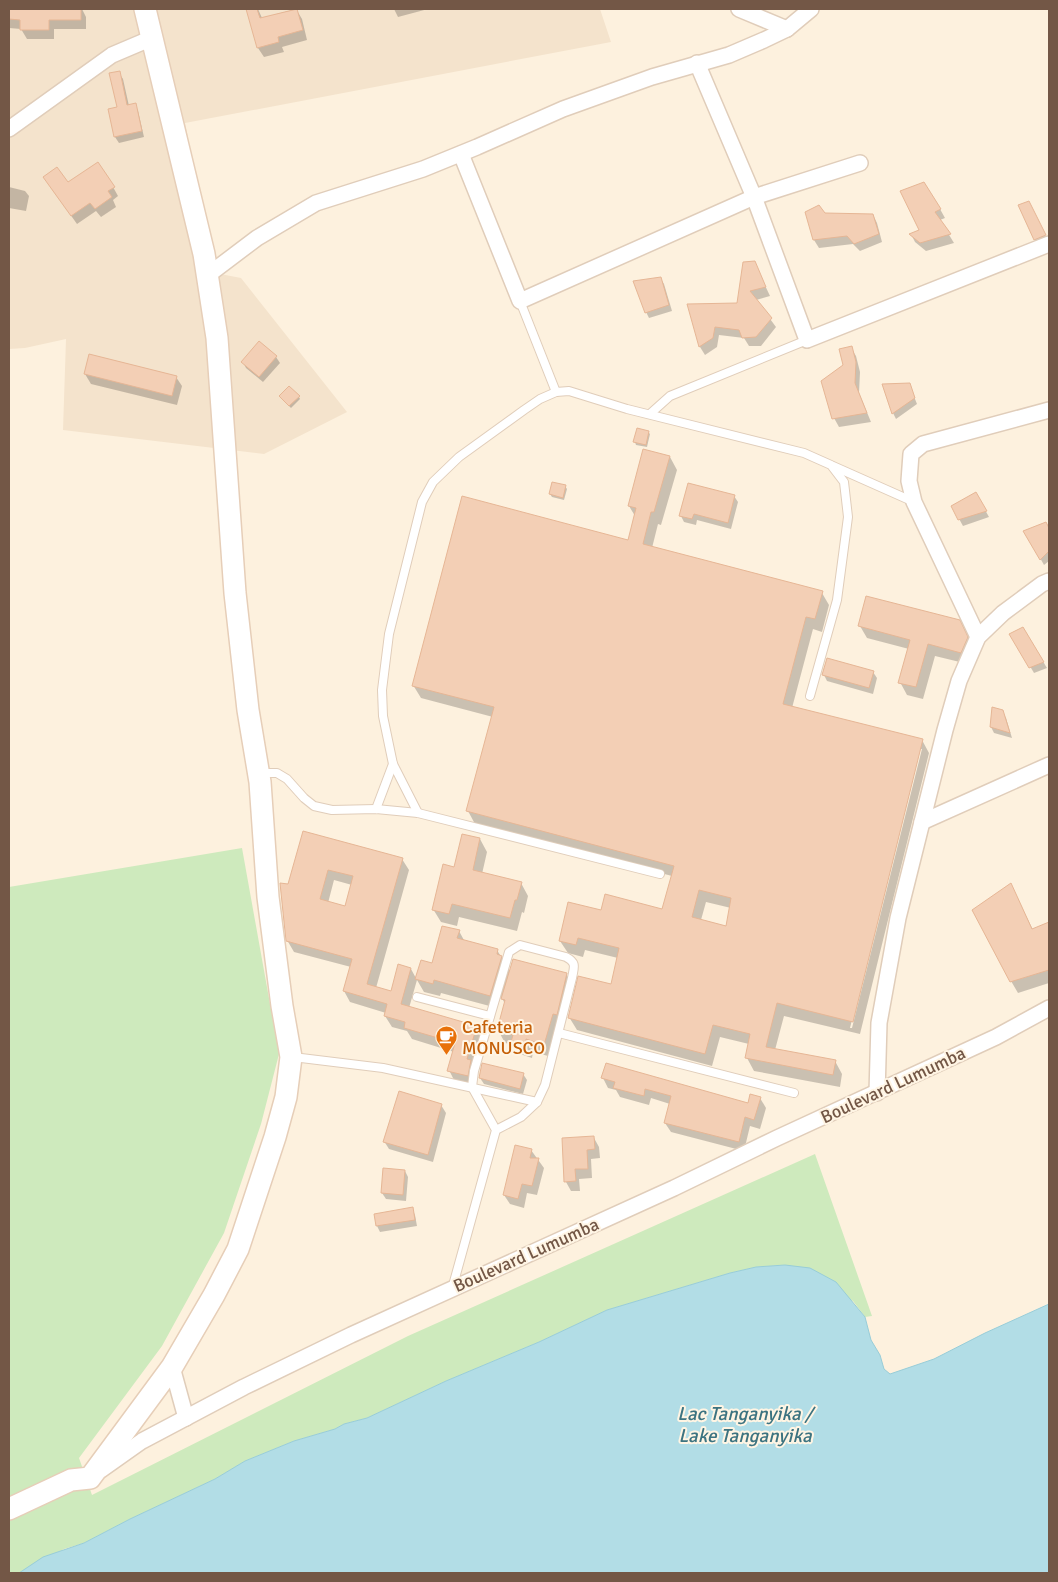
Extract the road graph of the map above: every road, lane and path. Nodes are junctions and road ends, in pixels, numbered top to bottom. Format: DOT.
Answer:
graph roads {
  1 [pos="144,9"];
  2 [pos="739,9"];
  3 [pos="811,9"];
  4 [pos="787,29"];
  5 [pos="152,38"];
  6 [pos="697,63"];
  7 [pos="9,129"];
  8 [pos="461,154"];
  9 [pos="860,163"];
  10 [pos="754,197"];
  11 [pos="1049,244"];
  12 [pos="208,276"];
  13 [pos="520,301"];
  14 [pos="807,340"];
  15 [pos="556,392"];
  16 [pos="1049,410"];
  17 [pos="651,413"];
  18 [pos="831,465"];
  19 [pos="914,502"];
  20 [pos="1049,581"];
  21 [pos="978,638"];
  22 [pos="810,696"];
  23 [pos="393,764"];
  24 [pos="1049,765"];
  25 [pos="260,782"];
  26 [pos="376,809"];
  27 [pos="418,813"];
  28 [pos="922,822"];
  29 [pos="660,874"];
  30 [pos="417,997"];
  31 [pos="1049,1008"];
  32 [pos="490,1016"];
  33 [pos="559,1034"];
  34 [pos="291,1056"];
  35 [pos="472,1087"];
  36 [pos="877,1092"];
  37 [pos="794,1093"];
  38 [pos="537,1102"];
  39 [pos="496,1130"];
  40 [pos="452,1289"];
  41 [pos="172,1367"];
  42 [pos="186,1418"];
  43 [pos="90,1478"];
  44 [pos="9,1509"];
  1 -- 5 [label="street"];
  2 -- 4 [label="street"];
  3 -- 4 [label="street"];
  4 -- 6 [label="street"];
  5 -- 7 [label="street"];
  5 -- 12 [label="street"];
  6 -- 8 [label="street"];
  6 -- 10 [label="street"];
  8 -- 12 [label="street"];
  8 -- 13 [label="street"];
  9 -- 10 [label="street"];
  10 -- 13 [label="street"];
  10 -- 14 [label="street"];
  11 -- 14 [label="street"];
  12 -- 25 [label="street"];
  13 -- 15 [label="lane"];
  14 -- 17 [label="lane"];
  15 -- 17 [label="lane"];
  15 -- 23 [label="lane"];
  16 -- 19 [label="street"];
  17 -- 18 [label="lane"];
  18 -- 19 [label="lane"];
  18 -- 22 [label="lane"];
  19 -- 21 [label="street"];
  20 -- 21 [label="street"];
  21 -- 28 [label="street"];
  23 -- 26 [label="lane"];
  23 -- 27 [label="lane"];
  24 -- 28 [label="street"];
  25 -- 26 [label="lane"];
  25 -- 34 [label="street"];
  26 -- 27 [label="lane"];
  27 -- 29 [label="lane"];
  28 -- 36 [label="street"];
  30 -- 32 [label="lane"];
  31 -- 36 [label="street, Boulevard Lumumba"];
  32 -- 33 [label="lane"];
  32 -- 35 [label="lane"];
  33 -- 37 [label="lane"];
  33 -- 38 [label="lane"];
  34 -- 35 [label="lane"];
  34 -- 41 [label="street"];
  35 -- 38 [label="lane"];
  35 -- 39 [label="lane"];
  36 -- 40 [label="street, Boulevard Lumumba"];
  38 -- 39 [label="lane"];
  39 -- 40 [label="lane"];
  40 -- 42 [label="street, Boulevard Lumumba"];
  41 -- 42 [label="street"];
  41 -- 43 [label="street"];
  42 -- 43 [label="street, Boulevard Lumumba"];
  43 -- 44 [label="street, Boulevard Lumumba"];
}
